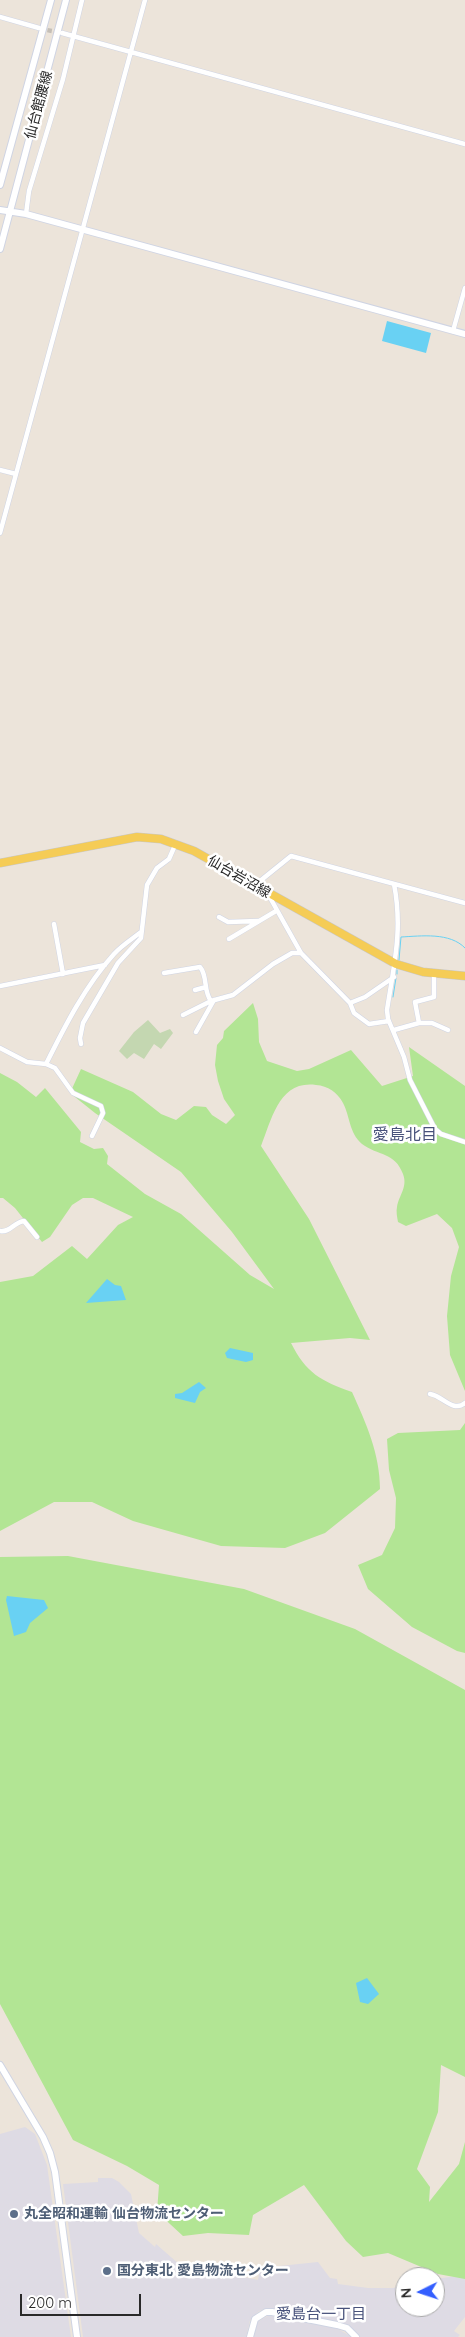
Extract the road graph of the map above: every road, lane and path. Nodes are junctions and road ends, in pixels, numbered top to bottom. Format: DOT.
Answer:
graph roads {
  1 [pos="51,0"];
  2 [pos="66,0"];
  3 [pos="82,0"];
  4 [pos="145,0"];
  5 [pos="0,17"];
  6 [pos="39,28"];
  7 [pos="62,33"];
  8 [pos="73,37"];
  9 [pos="131,52"];
  10 [pos="465,144"];
  11 [pos="0,185"];
  12 [pos="0,204"];
  13 [pos="0,210"];
  14 [pos="10,210"];
  15 [pos="26,214"];
  16 [pos="82,230"];
  17 [pos="0,249"];
  18 [pos="465,288"];
  19 [pos="453,331"];
  20 [pos="465,334"];
  21 [pos="0,470"];
  22 [pos="16,474"];
  23 [pos="0,533"];
  24 [pos="176,843"];
  25 [pos="0,863"];
  26 [pos="394,884"];
  27 [pos="255,886"];
  28 [pos="268,894"];
  29 [pos="465,903"];
  30 [pos="276,911"];
  31 [pos="219,917"];
  32 [pos="260,921"];
  33 [pos="54,924"];
  34 [pos="141,932"];
  35 [pos="229,939"];
  36 [pos="301,953"];
  37 [pos="396,964"];
  38 [pos="105,965"];
  39 [pos="164,973"];
  40 [pos="63,974"];
  41 [pos="434,974"];
  42 [pos="465,976"];
  43 [pos="394,977"];
  44 [pos="0,986"];
  45 [pos="206,987"];
  46 [pos="195,990"];
  47 [pos="212,1001"];
  48 [pos="350,1003"];
  49 [pos="183,1015"];
  50 [pos="390,1021"];
  51 [pos="419,1023"];
  52 [pos="394,1030"];
  53 [pos="448,1030"];
  54 [pos="196,1032"];
  55 [pos="81,1044"];
  56 [pos="0,1048"];
  57 [pos="46,1064"];
  58 [pos="92,1136"];
  59 [pos="465,1142"];
  60 [pos="0,1230"];
  61 [pos="37,1237"];
  62 [pos="430,1394"];
  63 [pos="465,1403"];
  64 [pos="0,2065"];
  65 [pos="77,2337"];
  66 [pos="250,2337"];
  67 [pos="356,2337"];
  1 -- 11 [label="street, 仙台館腰線"];
  2 -- 14 [label="street, 仙台館腰線"];
  3 -- 8 [label="street"];
  4 -- 9 [label="street"];
  5 -- 6 [label="street"];
  7 -- 8 [label="street"];
  8 -- 9 [label="street"];
  8 -- 15 [label="street"];
  9 -- 10 [label="street"];
  9 -- 16 [label="street"];
  12 -- 14 [label="street"];
  13 -- 14 [label="street"];
  14 -- 15 [label="street"];
  14 -- 17 [label="street, 仙台館腰線"];
  15 -- 16 [label="street"];
  16 -- 19 [label="street"];
  16 -- 22 [label="street"];
  18 -- 19 [label="street"];
  19 -- 20 [label="street"];
  21 -- 22 [label="street"];
  22 -- 23 [label="street"];
  24 -- 25 [label="main road, 仙台岩沼線"];
  24 -- 27 [label="main road, 仙台岩沼線"];
  24 -- 34 [label="street"];
  26 -- 27 [label="street"];
  26 -- 29 [label="street"];
  26 -- 37 [label="street"];
  27 -- 28 [label="main road, 仙台岩沼線"];
  28 -- 30 [label="street"];
  28 -- 37 [label="main road, 仙台岩沼線"];
  30 -- 32 [label="street"];
  30 -- 36 [label="street"];
  31 -- 32 [label="street"];
  32 -- 35 [label="street"];
  33 -- 40 [label="street"];
  34 -- 38 [label="street"];
  34 -- 55 [label="street"];
  36 -- 47 [label="street"];
  36 -- 48 [label="street"];
  37 -- 41 [label="main road, 仙台岩沼線"];
  37 -- 43 [label="street"];
  38 -- 40 [label="street"];
  38 -- 57 [label="street"];
  39 -- 45 [label="street"];
  40 -- 44 [label="street"];
  41 -- 42 [label="main road, 仙台岩沼線"];
  41 -- 51 [label="street"];
  43 -- 48 [label="street"];
  43 -- 50 [label="street"];
  45 -- 46 [label="street"];
  45 -- 47 [label="street"];
  47 -- 49 [label="street"];
  47 -- 54 [label="street"];
  48 -- 50 [label="street"];
  50 -- 52 [label="street"];
  51 -- 52 [label="street"];
  51 -- 53 [label="street"];
  52 -- 59 [label="street"];
  56 -- 57 [label="street"];
  57 -- 58 [label="street"];
  60 -- 61 [label="street"];
  62 -- 63 [label="street"];
  64 -- 65 [label="street"];
  66 -- 67 [label="street"];
}
